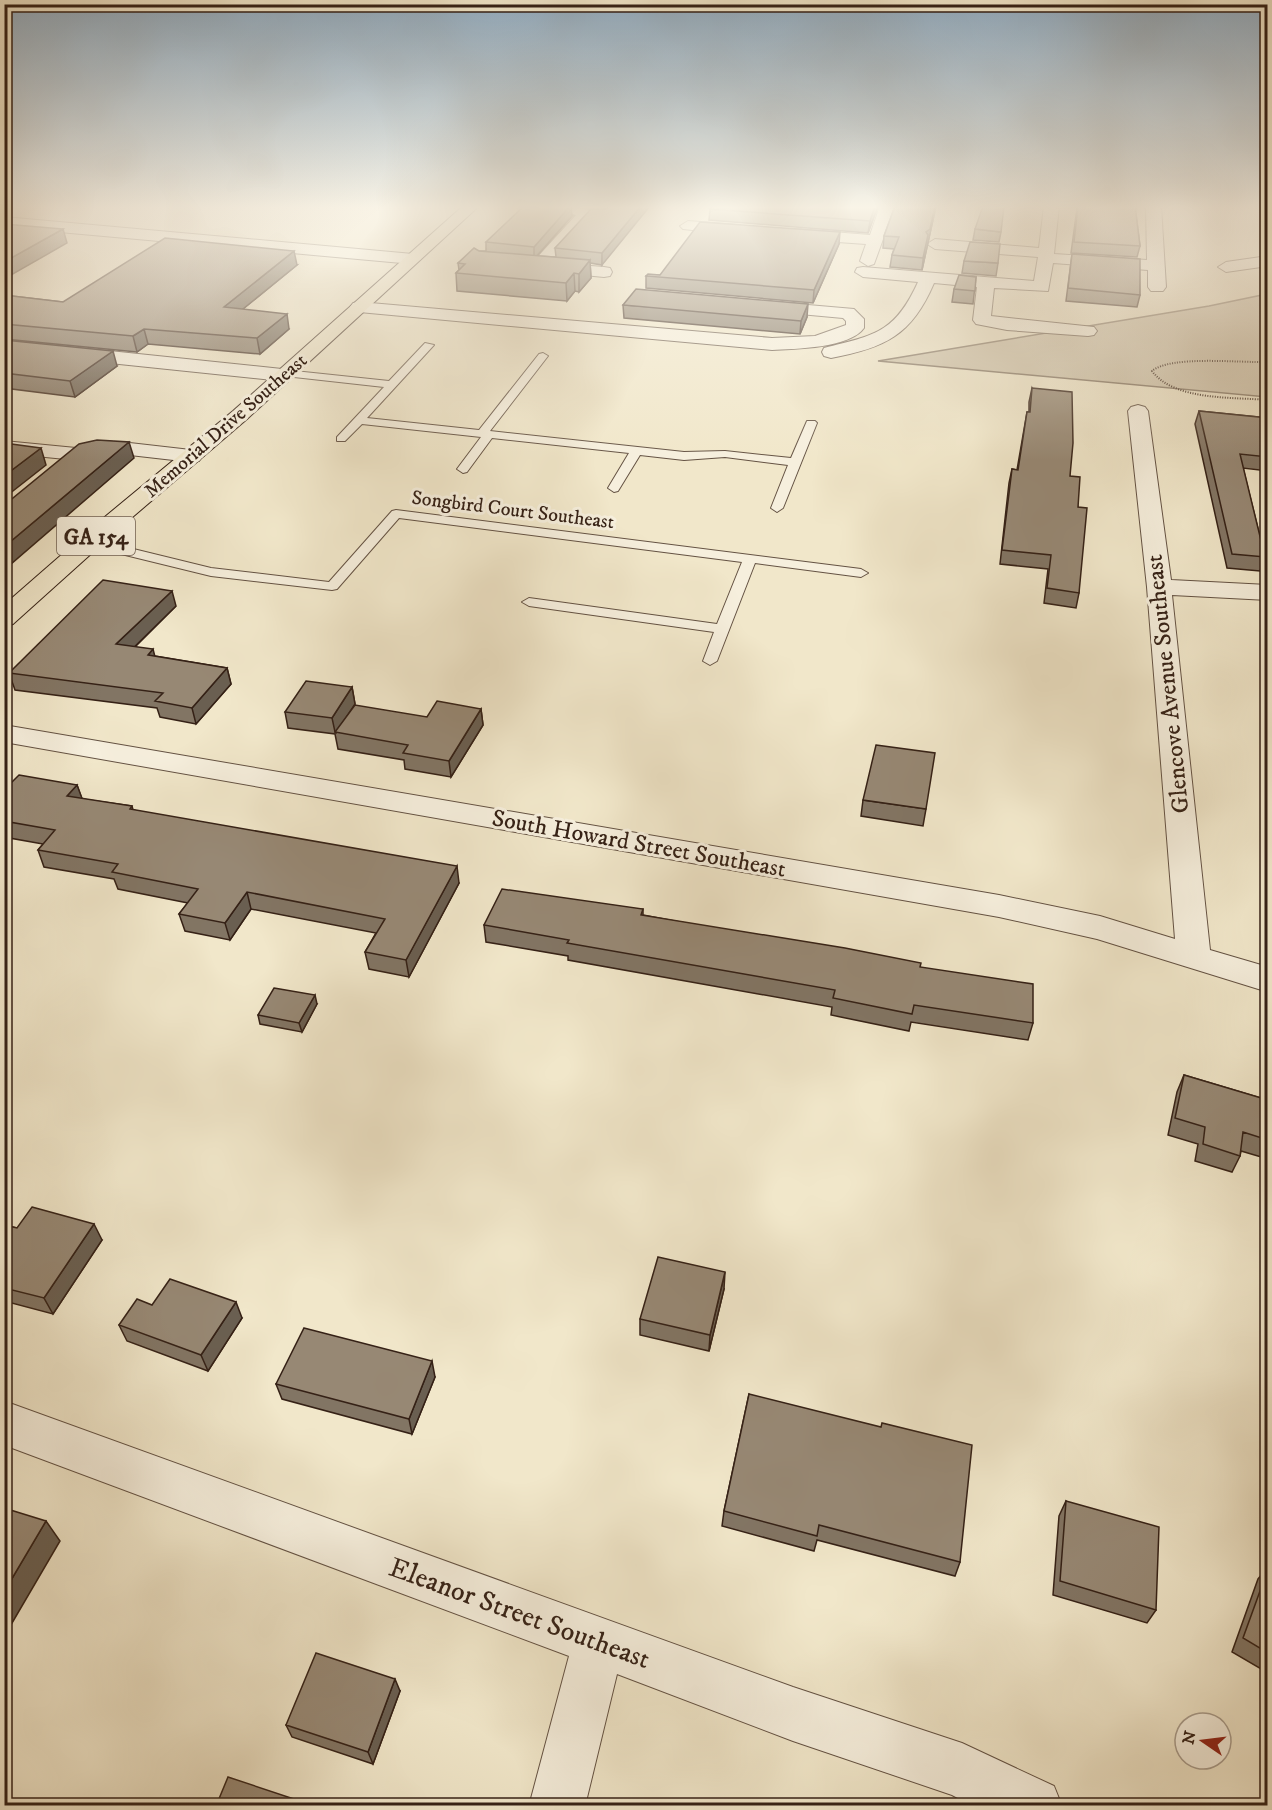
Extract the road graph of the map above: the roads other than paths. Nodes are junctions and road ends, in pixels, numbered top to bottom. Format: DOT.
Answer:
graph roads {
  1 [pos="377,290"];
  2 [pos="858,290"];
  3 [pos="922,290"];
  4 [pos="985,290"];
  5 [pos="744,304"];
  6 [pos="354,311"];
  7 [pos="851,321"];
  8 [pos="1088,331"];
  9 [pos="886,334"];
  10 [pos="429,345"];
  11 [pos="4,346"];
  12 [pos="543,356"];
  13 [pos="284,374"];
  14 [pos="392,385"];
  15 [pos="1138,411"];
  16 [pos="358,420"];
  17 [pos="811,423"];
  18 [pos="485,434"];
  19 [pos="340,439"];
  20 [pos="4,447"];
  21 [pos="636,451"];
  22 [pos="76,454"];
  23 [pos="191,456"];
  24 [pos="795,462"];
  25 [pos="463,469"];
  26 [pos="49,476"];
  27 [pos="614,488"];
  28 [pos="777,508"];
  29 [pos="87,544"];
  30 [pos="750,559"];
  31 [pos="861,573"];
  32 [pos="1159,587"];
  33 [pos="1268,593"];
  34 [pos="529,602"];
  35 [pos="4,619"];
  36 [pos="723,629"];
  37 [pos="710,661"];
  38 [pos="4,733"];
  39 [pos="1194,956"];
  40 [pos="1268,980"];
  41 [pos="4,1423"];
  42 [pos="599,1641"];
  43 [pos="557,1806"];
  44 [pos="1034,1806"];
  1 -- 6 [label="main road, Memorial Drive Southeast / GA 154"];
  2 -- 7 [label="street"];
  3 -- 9 [label="street"];
  4 -- 8 [label="street"];
  5 -- 7 [label="street"];
  6 -- 7 [label="street"];
  6 -- 9 [label="street"];
  6 -- 13 [label="main road, Memorial Drive Southeast / GA 154"];
  7 -- 9 [label="street"];
  10 -- 14 [label="lane"];
  11 -- 13 [label="street"];
  12 -- 18 [label="lane"];
  13 -- 14 [label="lane"];
  13 -- 23 [label="main road, Memorial Drive Southeast / GA 154"];
  14 -- 16 [label="lane"];
  15 -- 32 [label="street, Glencove Avenue Southeast"];
  16 -- 18 [label="lane"];
  16 -- 19 [label="lane"];
  17 -- 24 [label="lane"];
  18 -- 21 [label="lane"];
  18 -- 25 [label="lane"];
  20 -- 22 [label="street"];
  21 -- 24 [label="lane"];
  21 -- 27 [label="lane"];
  22 -- 23 [label="street"];
  22 -- 26 [label="street"];
  23 -- 29 [label="main road, Memorial Drive Southeast / GA 154"];
  24 -- 28 [label="lane"];
  29 -- 30 [label="lane, Songbird Court Southeast"];
  29 -- 35 [label="main road, Memorial Drive Southeast / GA 154"];
  30 -- 31 [label="lane, Songbird Court Southeast"];
  30 -- 36 [label="lane"];
  32 -- 33 [label="street"];
  32 -- 39 [label="street, Glencove Avenue Southeast"];
  34 -- 36 [label="lane"];
  36 -- 37 [label="lane"];
  38 -- 39 [label="street, South Howard Street Southeast"];
  39 -- 40 [label="street, South Howard Street Southeast"];
  41 -- 42 [label="street, Eleanor Street Southeast"];
  42 -- 43 [label="street"];
  42 -- 44 [label="street, Eleanor Street Southeast"];
}
